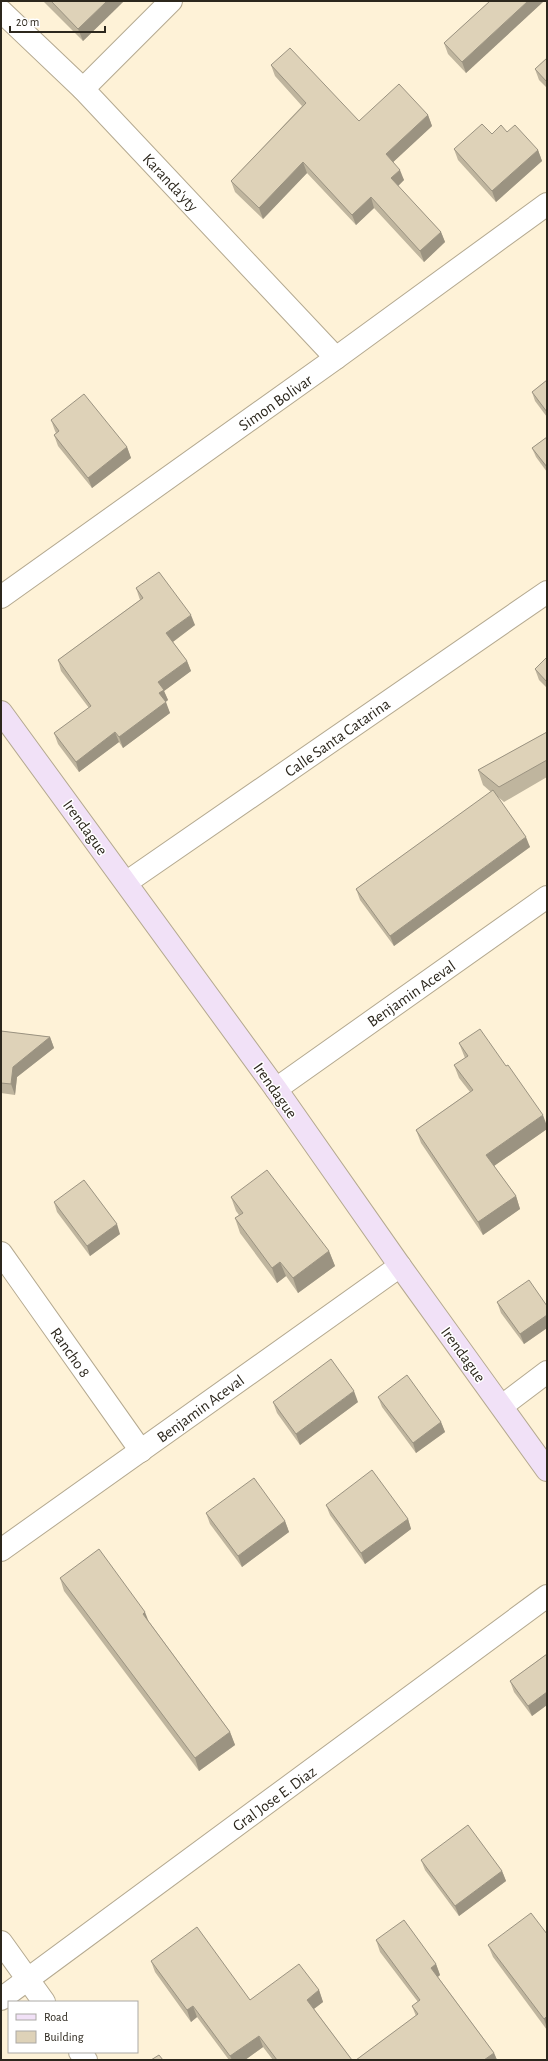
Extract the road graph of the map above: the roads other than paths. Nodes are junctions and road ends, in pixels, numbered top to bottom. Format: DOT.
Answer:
graph roads {
  1 [pos="171,1"];
  2 [pos="1,11"];
  3 [pos="84,89"];
  4 [pos="547,204"];
  5 [pos="336,358"];
  6 [pos="547,592"];
  7 [pos="1,597"];
  8 [pos="1,712"];
  9 [pos="127,882"];
  10 [pos="547,897"];
  11 [pos="276,1089"];
  12 [pos="1,1254"];
  13 [pos="400,1266"];
  14 [pos="547,1372"];
  15 [pos="502,1406"];
  16 [pos="141,1451"];
  17 [pos="547,1470"];
  18 [pos="1,1550"];
  19 [pos="547,1596"];
  20 [pos="1,1942"];
  21 [pos="28,1980"];
  22 [pos="1,2000"];
  23 [pos="43,2001"];
  1 -- 3 [label="street"];
  2 -- 3 [label="street, Karanda'yty"];
  3 -- 5 [label="street, Karanda'yty"];
  4 -- 5 [label="street, Simon Bolivar"];
  5 -- 7 [label="street, Simon Bolivar"];
  6 -- 9 [label="street, Calle Santa Catarina"];
  8 -- 9 [label="street, Irendague"];
  9 -- 11 [label="street, Irendague"];
  10 -- 11 [label="street, Benjamin Aceval"];
  11 -- 13 [label="street, Irendague"];
  12 -- 16 [label="street, Rancho 8"];
  13 -- 15 [label="street, Irendague"];
  13 -- 16 [label="street, Benjamin Aceval"];
  14 -- 15 [label="street"];
  15 -- 17 [label="street, Irendague"];
  16 -- 18 [label="street, Benjamin Aceval"];
  19 -- 21 [label="street, Gral Jose E. Diaz"];
  20 -- 21 [label="street"];
  21 -- 22 [label="street, Gral Jose E. Diaz"];
  21 -- 23 [label="street"];
}
